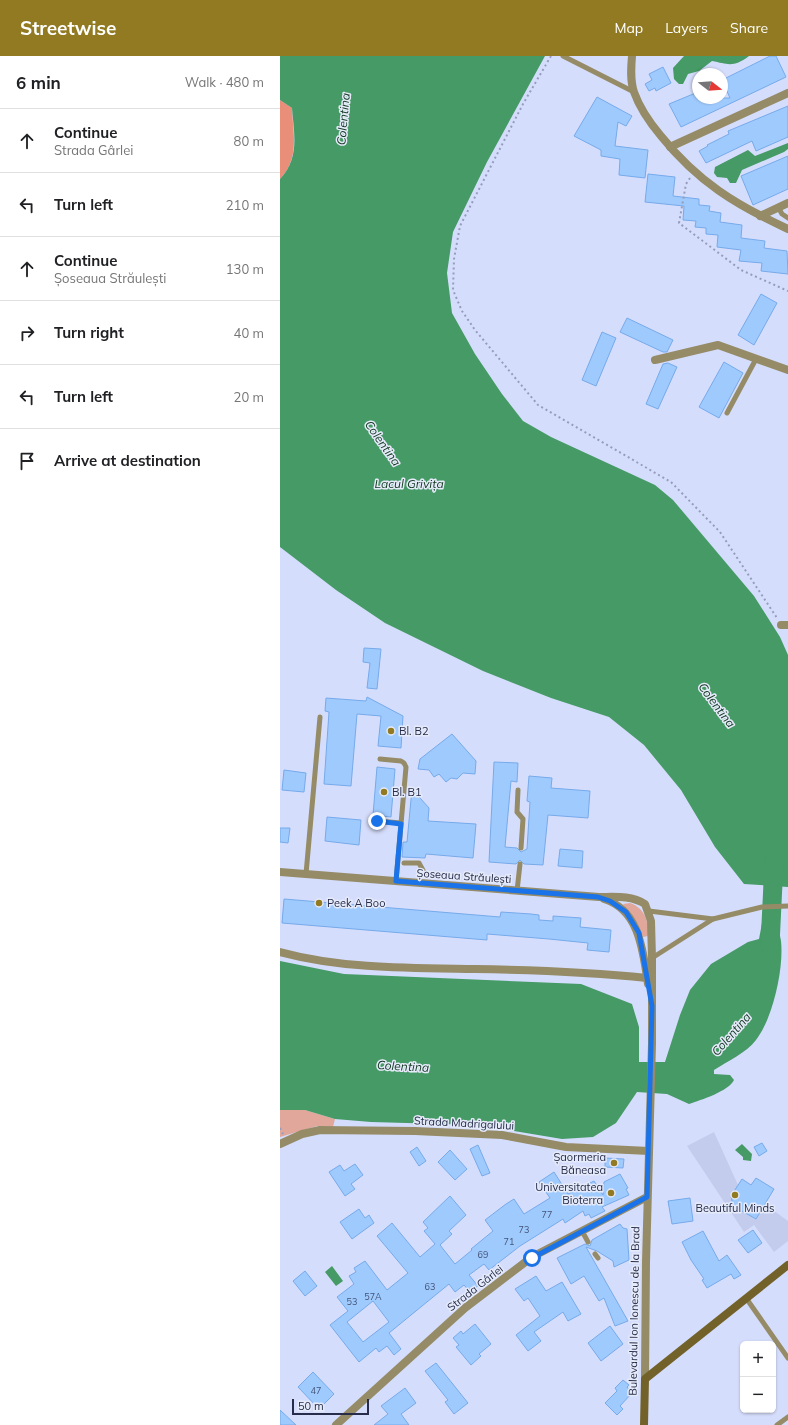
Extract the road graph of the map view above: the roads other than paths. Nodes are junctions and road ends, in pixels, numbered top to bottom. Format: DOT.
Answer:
graph roads {
  1 [pos="563,56"];
  2 [pos="632,56"];
  3 [pos="634,92"];
  4 [pos="788,93"];
  5 [pos="670,147"];
  6 [pos="788,203"];
  7 [pos="778,208"];
  8 [pos="760,216"];
  9 [pos="788,218"];
  10 [pos="788,229"];
  11 [pos="756,359"];
  12 [pos="655,360"];
  13 [pos="788,370"];
  14 [pos="727,413"];
  15 [pos="320,717"];
  16 [pos="380,759"];
  17 [pos="518,790"];
  18 [pos="377,821"];
  19 [pos="401,824"];
  20 [pos="521,848"];
  21 [pos="404,863"];
  22 [pos="520,864"];
  23 [pos="280,872"];
  24 [pos="306,874"];
  25 [pos="424,874"];
  26 [pos="396,881"];
  27 [pos="517,891"];
  28 [pos="598,897"];
  29 [pos="788,906"];
  30 [pos="648,911"];
  31 [pos="714,919"];
  32 [pos="280,952"];
  33 [pos="652,958"];
  34 [pos="647,978"];
  35 [pos="652,1006"];
  36 [pos="280,1144"];
  37 [pos="649,1151"];
  38 [pos="647,1197"];
  39 [pos="582,1231"];
  40 [pos="588,1242"];
  41 [pos="788,1265"];
  42 [pos="746,1298"];
  43 [pos="788,1358"];
  44 [pos="645,1379"];
  45 [pos="788,1417"];
  46 [pos="336,1425"];
  47 [pos="644,1425"];
  48 [pos="777,1425"];
  1 -- 3 [label="lane"];
  2 -- 3 [label="street"];
  3 -- 5 [label="street"];
  4 -- 5 [label="street"];
  5 -- 8 [label="street"];
  6 -- 7 [label="street"];
  7 -- 8 [label="street"];
  7 -- 9 [label="lane"];
  8 -- 10 [label="street"];
  11 -- 12 [label="street"];
  11 -- 13 [label="street"];
  11 -- 14 [label="lane"];
  15 -- 24 [label="lane"];
  16 -- 19 [label="lane"];
  17 -- 20 [label="lane"];
  18 -- 19 [label="lane"];
  19 -- 26 [label="lane"];
  21 -- 25 [label="lane"];
  22 -- 27 [label="lane"];
  23 -- 24 [label="street, Șoseaua Străulești"];
  24 -- 26 [label="street, Șoseaua Străulești"];
  26 -- 27 [label="street, Șoseaua Străulești"];
  27 -- 28 [label="street, Șoseaua Străulești"];
  28 -- 30 [label="street"];
  28 -- 34 [label="street, Bulevardul Ion Ionescu de la Brad"];
  29 -- 31 [label="lane"];
  30 -- 31 [label="lane"];
  30 -- 33 [label="street, Bulevardul Ion Ionescu de la Brad"];
  31 -- 33 [label="lane"];
  32 -- 34 [label="street"];
  33 -- 35 [label="street, Bulevardul Ion Ionescu de la Brad"];
  34 -- 35 [label="street, Bulevardul Ion Ionescu de la Brad"];
  35 -- 37 [label="street, Bulevardul Ion Ionescu de la Brad"];
  36 -- 37 [label="street, Strada Madrigalului"];
  37 -- 38 [label="street, Bulevardul Ion Ionescu de la Brad"];
  38 -- 39 [label="street, Strada Gârlei"];
  38 -- 44 [label="street, Bulevardul Ion Ionescu de la Brad"];
  39 -- 40 [label="lane"];
  39 -- 46 [label="street, Strada Gârlei"];
  41 -- 42 [label="main road"];
  42 -- 43 [label="lane"];
  42 -- 44 [label="main road"];
  44 -- 47 [label="main road, Bulevardul Ion Ionescu de la Brad"];
  45 -- 48 [label="lane"];
}
